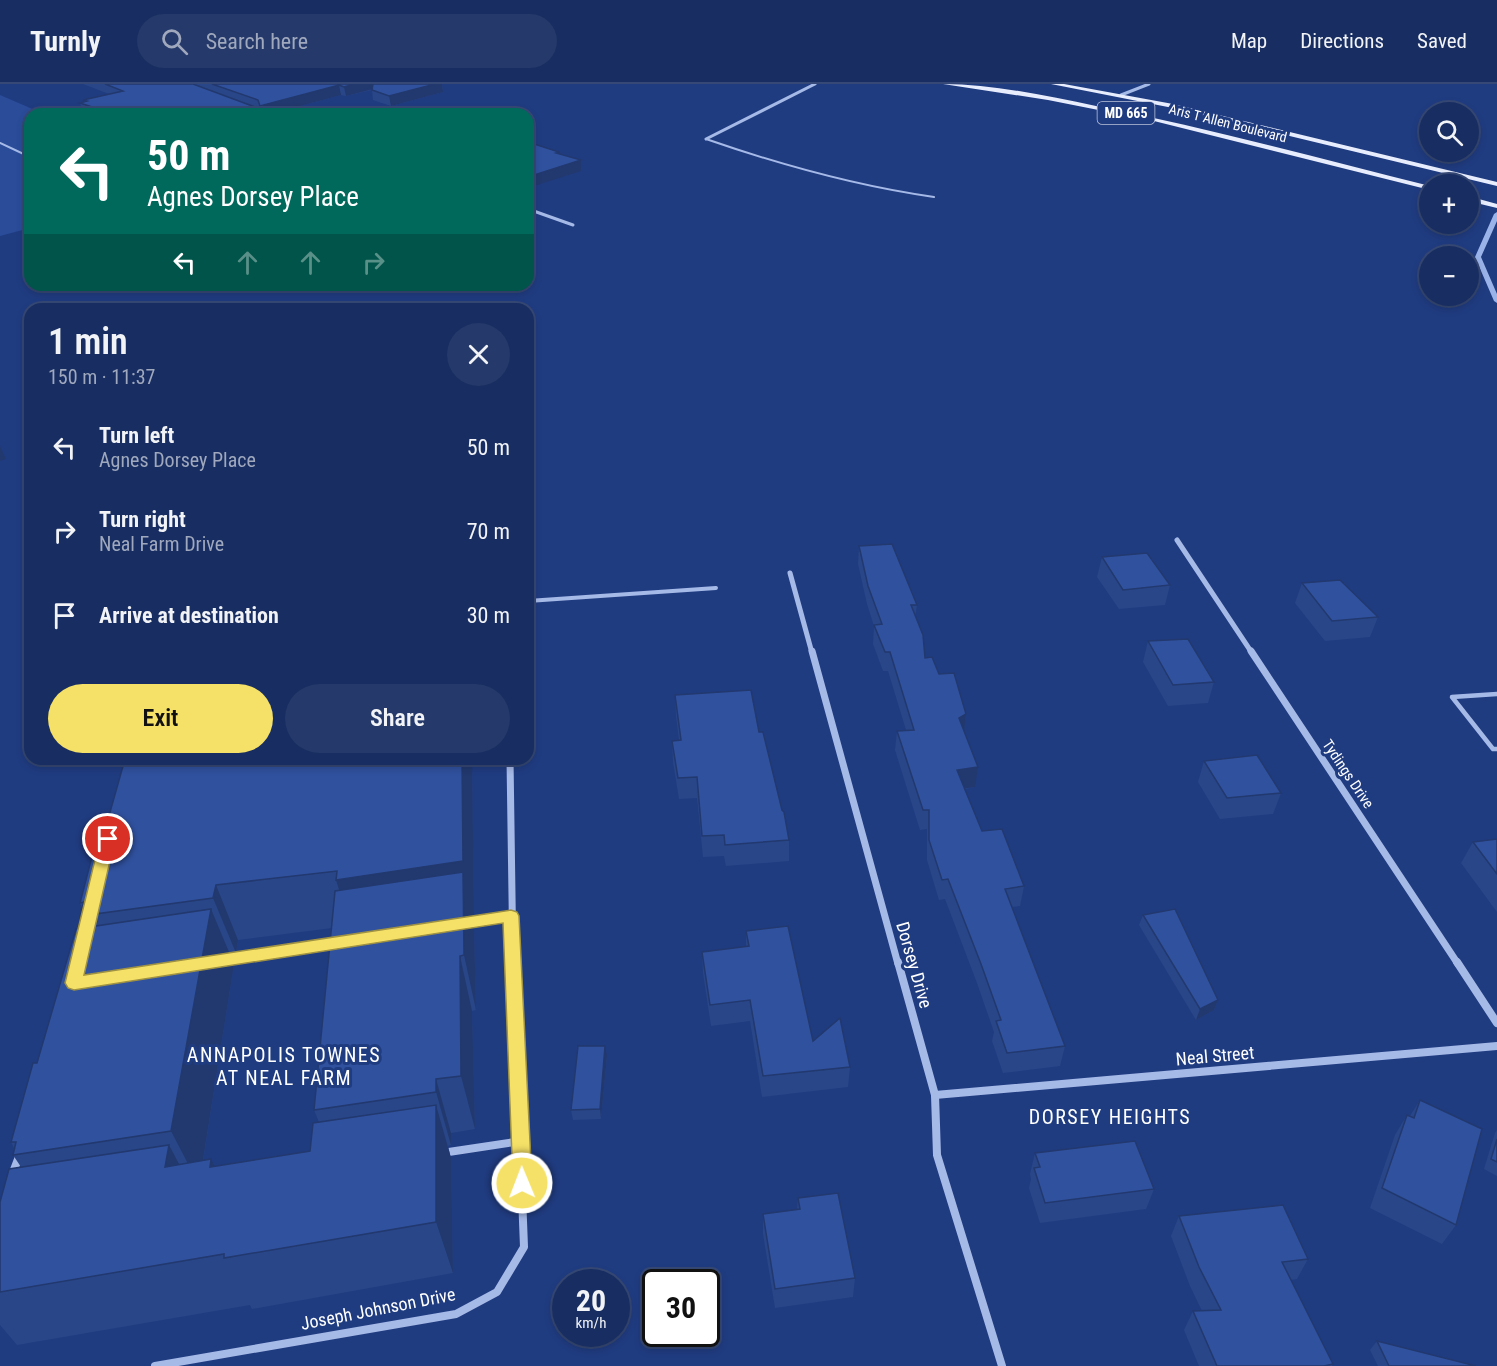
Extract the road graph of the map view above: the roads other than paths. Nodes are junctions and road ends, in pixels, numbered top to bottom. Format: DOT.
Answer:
graph roads {
  1 [pos="815,84"];
  2 [pos="946,84"];
  3 [pos="1054,84"];
  4 [pos="1149,84"];
  5 [pos="808,85"];
  6 [pos="1121,95"];
  7 [pos="239,106"];
  8 [pos="244,108"];
  9 [pos="706,139"];
  10 [pos="0,144"];
  11 [pos="24,154"];
  12 [pos="1497,184"];
  13 [pos="1419,185"];
  14 [pos="934,197"];
  15 [pos="1479,201"];
  16 [pos="1497,206"];
  17 [pos="534,211"];
  18 [pos="573,225"];
  19 [pos="1177,540"];
  20 [pos="790,573"];
  21 [pos="716,588"];
  22 [pos="534,601"];
  23 [pos="1497,694"];
  24 [pos="1497,749"];
  25 [pos="510,765"];
  26 [pos="511,916"];
  27 [pos="464,923"];
  28 [pos="345,941"];
  29 [pos="215,961"];
  30 [pos="1497,1023"];
  31 [pos="1497,1047"];
  32 [pos="935,1095"];
  33 [pos="521,1141"];
  34 [pos="23,1146"];
  35 [pos="427,1156"];
  36 [pos="8,1187"];
  37 [pos="154,1366"];
  38 [pos="1002,1366"];
  1 -- 5 [label="street"];
  2 -- 13 [label="main road, Aris T Allen Boulevard / MD 665"];
  3 -- 6 [label="main road, Aris T Allen Boulevard / MD 665"];
  4 -- 6 [label="street"];
  5 -- 9 [label="street"];
  6 -- 12 [label="main road, Aris T Allen Boulevard / MD 665"];
  7 -- 8 [label="street"];
  9 -- 14 [label="lane"];
  10 -- 11 [label="lane"];
  15 -- 16 [label="main road"];
  17 -- 18 [label="street"];
  19 -- 30 [label="street, Tydings Drive"];
  20 -- 32 [label="street, Dorsey Drive"];
  21 -- 22 [label="lane"];
  23 -- 24 [label="lane"];
  25 -- 26 [label="street, Joseph Johnson Drive"];
  26 -- 27 [label="street"];
  26 -- 33 [label="street, Joseph Johnson Drive"];
  28 -- 29 [label="street"];
  31 -- 32 [label="street, Neal Street"];
  32 -- 38 [label="street, Dorsey Drive"];
  33 -- 35 [label="street"];
  33 -- 37 [label="street, Joseph Johnson Drive"];
  34 -- 36 [label="street"];
}
